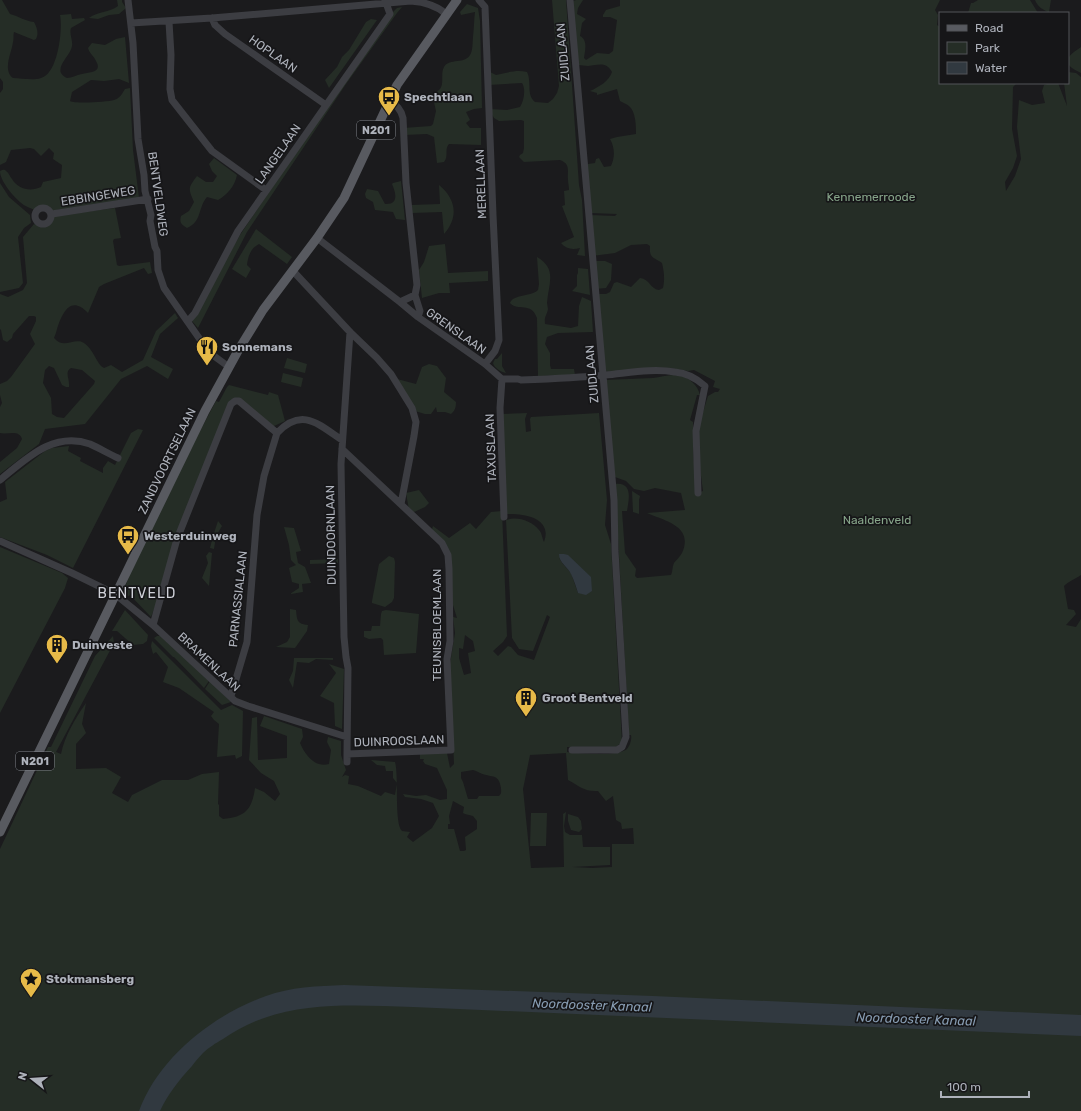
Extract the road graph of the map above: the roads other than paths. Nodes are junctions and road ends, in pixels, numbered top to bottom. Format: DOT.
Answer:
graph roads {
  1 [pos="128,0"];
  2 [pos="457,0"];
  3 [pos="479,0"];
  4 [pos="570,0"];
  5 [pos="386,2"];
  6 [pos="446,14"];
  7 [pos="212,18"];
  8 [pos="169,22"];
  9 [pos="131,23"];
  10 [pos="390,101"];
  11 [pos="326,105"];
  12 [pos="266,190"];
  13 [pos="148,199"];
  14 [pos="52,214"];
  15 [pos="317,238"];
  16 [pos="293,270"];
  17 [pos="415,295"];
  18 [pos="400,302"];
  19 [pos="418,317"];
  20 [pos="188,321"];
  21 [pos="350,332"];
  22 [pos="485,364"];
  23 [pos="229,367"];
  24 [pos="603,376"];
  25 [pos="502,379"];
  26 [pos="277,433"];
  27 [pos="342,440"];
  28 [pos="342,449"];
  29 [pos="118,458"];
  30 [pos="0,480"];
  31 [pos="698,493"];
  32 [pos="402,504"];
  33 [pos="504,517"];
  34 [pos="0,541"];
  35 [pos="115,594"];
  36 [pos="153,625"];
  37 [pos="230,696"];
  38 [pos="347,738"];
  39 [pos="451,750"];
  40 [pos="572,750"];
  41 [pos="347,754"];
  42 [pos="347,762"];
  43 [pos="0,832"];
  1 -- 9 [label="street, BENTVELDWEG"];
  2 -- 6 [label="main road, N201"];
  3 -- 22 [label="street, MERELLAAN"];
  4 -- 24 [label="street, ZUIDLAAN"];
  5 -- 6 [label="street"];
  5 -- 7 [label="street"];
  5 -- 11 [label="street, LANGELAAN"];
  6 -- 10 [label="main road, N201"];
  7 -- 8 [label="street"];
  7 -- 11 [label="street, HOPLAAN"];
  8 -- 9 [label="street"];
  8 -- 12 [label="street"];
  9 -- 13 [label="street, BENTVELDWEG"];
  10 -- 15 [label="main road, N201"];
  10 -- 17 [label="street"];
  11 -- 12 [label="street, LANGELAAN"];
  12 -- 20 [label="street, LANGELAAN"];
  13 -- 14 [label="street, EBBINGEWEG"];
  13 -- 20 [label="street, BENTVELDWEG"];
  15 -- 16 [label="main road, ZANDVOORTSELAAN / N201"];
  15 -- 18 [label="street, GRENSLAAN"];
  16 -- 21 [label="street"];
  16 -- 23 [label="main road, ZANDVOORTSELAAN / N201"];
  17 -- 18 [label="street"];
  17 -- 19 [label="street"];
  18 -- 19 [label="street, GRENSLAAN"];
  19 -- 22 [label="street, GRENSLAAN"];
  20 -- 23 [label="street, BENTVELDWEG"];
  21 -- 27 [label="street, DUINDOORNLAAN"];
  21 -- 32 [label="street"];
  22 -- 25 [label="street, GRENSLAAN"];
  23 -- 35 [label="main road, ZANDVOORTSELAAN / N201"];
  24 -- 25 [label="street"];
  24 -- 31 [label="street"];
  24 -- 40 [label="street, ZUIDLAAN"];
  25 -- 33 [label="street, TAXUSLAAN"];
  26 -- 27 [label="street"];
  26 -- 36 [label="street"];
  26 -- 37 [label="street, PARNASSIALAAN"];
  27 -- 28 [label="street, DUINDOORNLAAN"];
  28 -- 32 [label="street, TEUNISBLOEMLAAN"];
  28 -- 38 [label="street, DUINDOORNLAAN"];
  29 -- 30 [label="street"];
  32 -- 39 [label="street, TEUNISBLOEMLAAN"];
  34 -- 35 [label="street"];
  35 -- 36 [label="street, BRAMENLAAN"];
  35 -- 43 [label="main road, ZANDVOORTSELAAN / N201"];
  36 -- 37 [label="street, BRAMENLAAN"];
  37 -- 38 [label="street, BRAMENLAAN"];
  38 -- 41 [label="street, DUINROOSLAAN"];
  39 -- 41 [label="street, DUINROOSLAAN"];
  41 -- 42 [label="street, DUINROOSLAAN"];
}
